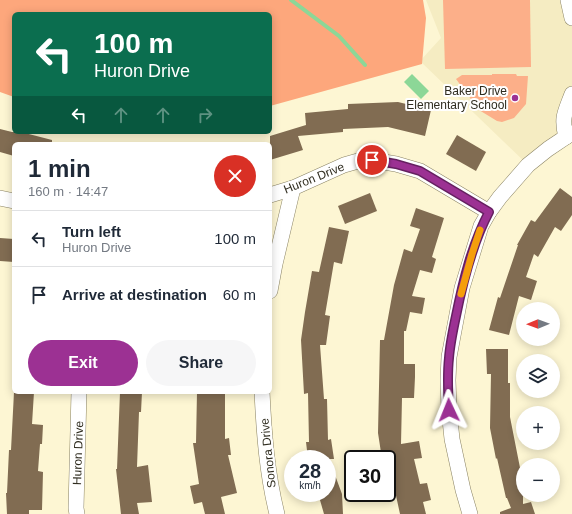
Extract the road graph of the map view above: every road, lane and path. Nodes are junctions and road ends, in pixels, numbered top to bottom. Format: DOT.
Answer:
graph roads {
  1 [pos="568,0"];
  2 [pos="572,18"];
  3 [pos="572,94"];
  4 [pos="569,135"];
  5 [pos="293,188"];
  6 [pos="272,194"];
  7 [pos="0,198"];
  8 [pos="12,201"];
  9 [pos="489,212"];
  10 [pos="272,280"];
  11 [pos="79,394"];
  12 [pos="262,394"];
  13 [pos="77,514"];
  14 [pos="277,514"];
  15 [pos="470,514"];
  1 -- 2 [label="street"];
  3 -- 4 [label="street"];
  4 -- 9 [label="street"];
  5 -- 6 [label="street, Huron Drive"];
  5 -- 9 [label="street, Huron Drive"];
  5 -- 10 [label="street"];
  7 -- 8 [label="street"];
  9 -- 15 [label="street"];
  11 -- 13 [label="street, Huron Drive"];
  12 -- 14 [label="street, Sonora Drive"];
}
